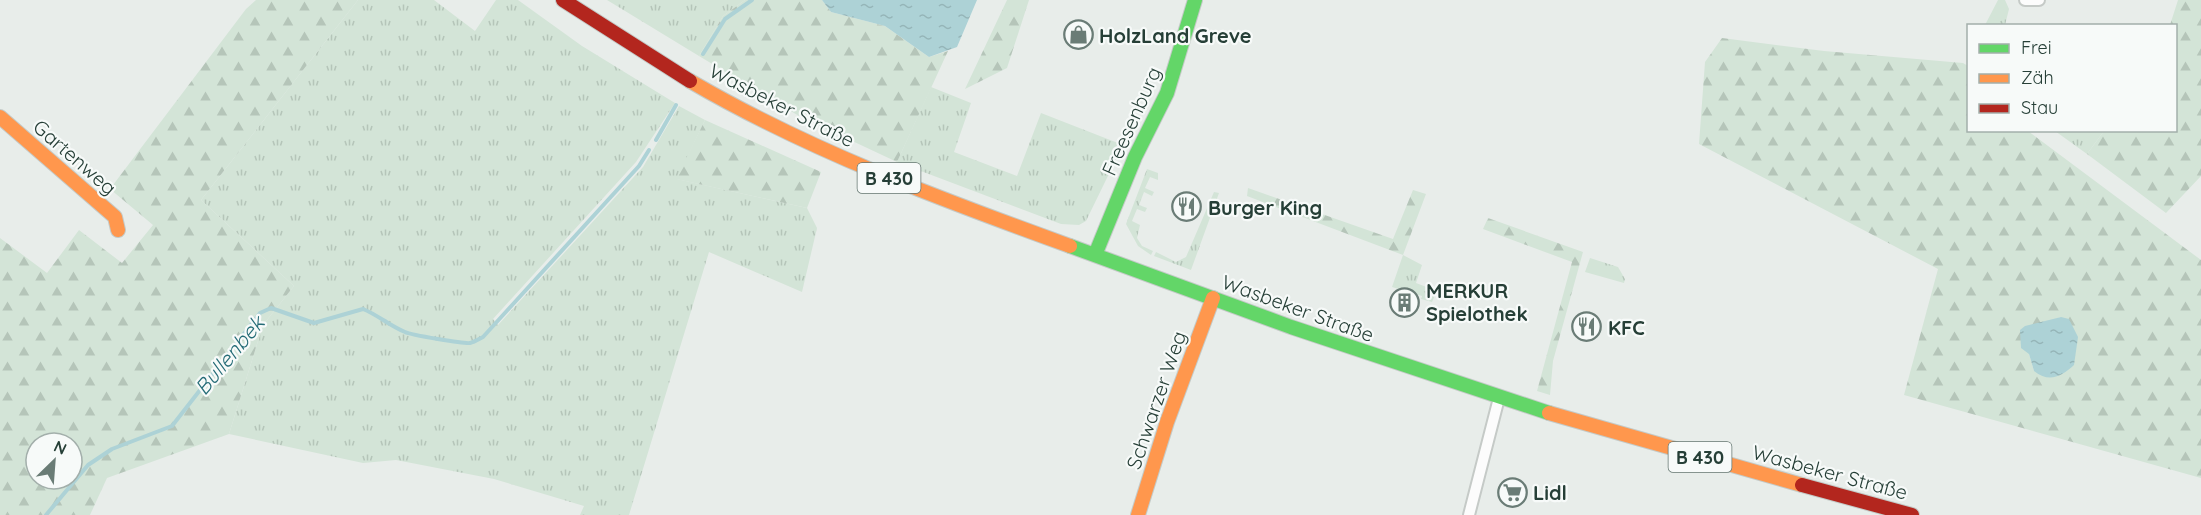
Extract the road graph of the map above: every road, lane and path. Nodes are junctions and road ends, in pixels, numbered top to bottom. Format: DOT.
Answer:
graph roads {
  1 [pos="1195,0"];
  2 [pos="2025,0"];
  3 [pos="2038,0"];
  4 [pos="572,2"];
  5 [pos="0,117"];
  6 [pos="118,230"];
  7 [pos="1095,255"];
  8 [pos="1213,298"];
  9 [pos="1499,398"];
  10 [pos="1138,515"];
  11 [pos="1469,515"];
  12 [pos="1912,515"];
  1 -- 7 [label="main road, Freesenburg"];
  2 -- 3 [label="street"];
  4 -- 7 [label="main road, Wasbeker Straße / B 430"];
  5 -- 6 [label="main road, Gartenweg"];
  7 -- 8 [label="main road, Wasbeker Straße / B 430"];
  8 -- 9 [label="main road, Wasbeker Straße / B 430"];
  8 -- 10 [label="main road, Schwarzer Weg"];
  9 -- 11 [label="street"];
  9 -- 12 [label="main road, Wasbeker Straße / B 430"];
}
